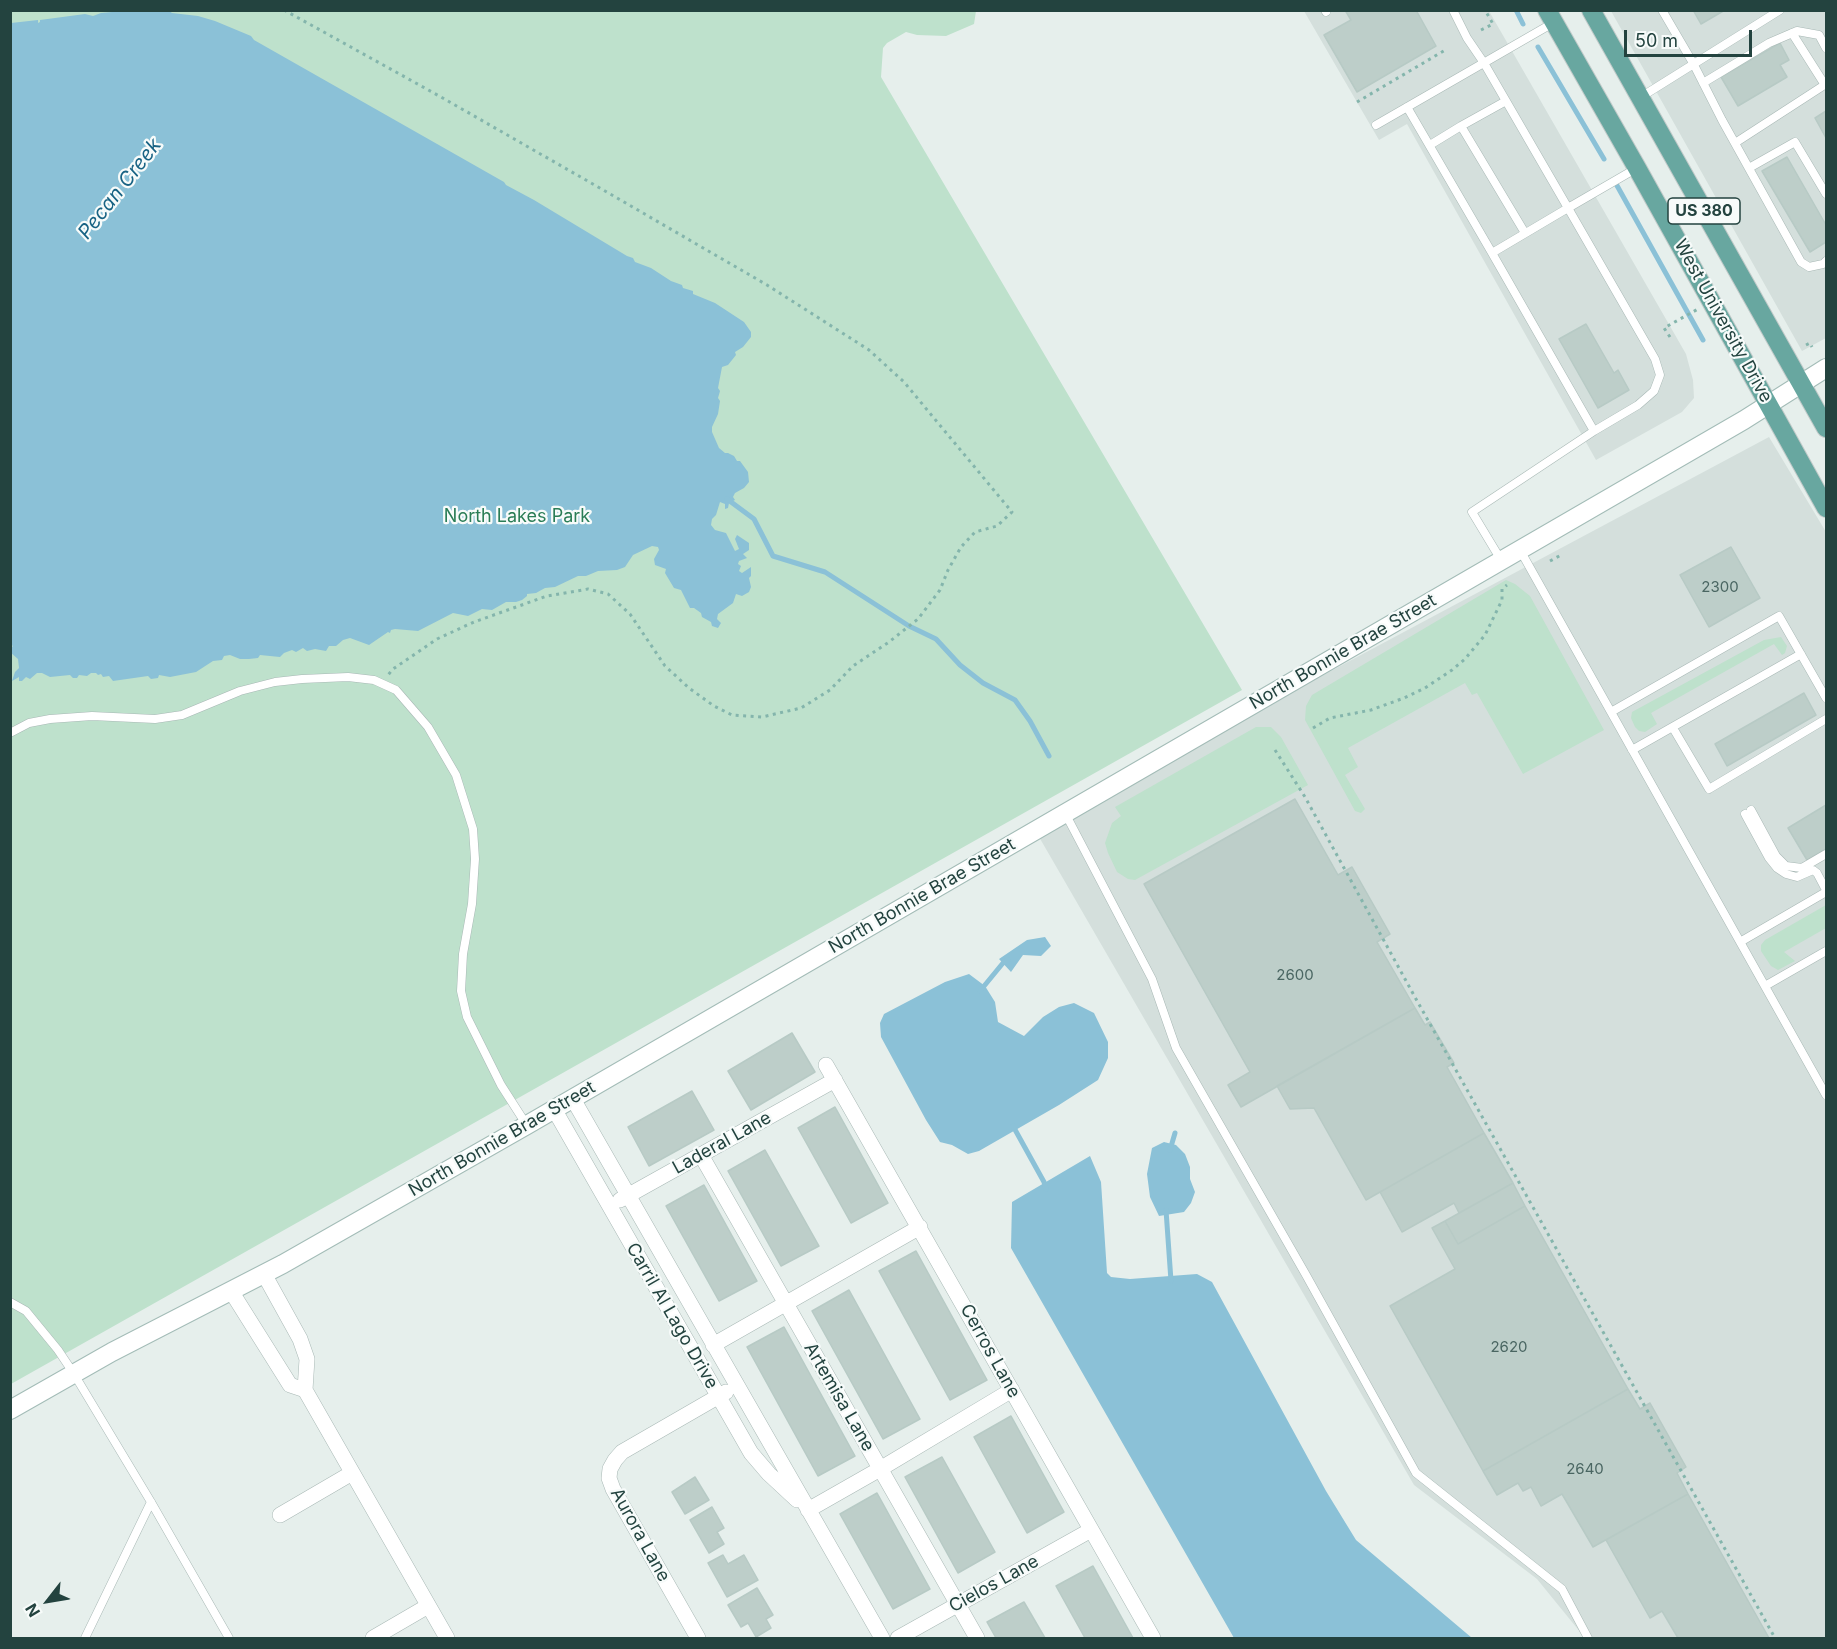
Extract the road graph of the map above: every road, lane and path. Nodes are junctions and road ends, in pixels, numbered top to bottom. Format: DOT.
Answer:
graph roads {
  1 [pos="284,10"];
  2 [pos="1453,10"];
  3 [pos="1485,10"];
  4 [pos="1591,10"];
  5 [pos="1662,10"];
  6 [pos="1780,10"];
  7 [pos="1551,16"];
  8 [pos="1481,30"];
  9 [pos="1792,33"];
  10 [pos="1827,48"];
  11 [pos="1447,49"];
  12 [pos="1484,63"];
  13 [pos="1694,63"];
  14 [pos="1703,83"];
  15 [pos="1826,85"];
  16 [pos="1640,98"];
  17 [pos="1506,101"];
  18 [pos="1357,102"];
  19 [pos="1407,107"];
  20 [pos="1376,125"];
  21 [pos="1461,126"];
  22 [pos="1735,143"];
  23 [pos="1430,145"];
  24 [pos="1637,168"];
  25 [pos="1749,168"];
  26 [pos="1827,194"];
  27 [pos="1568,208"];
  28 [pos="1525,233"];
  29 [pos="1492,252"];
  30 [pos="1827,261"];
  31 [pos="1700,308"];
  32 [pos="1670,337"];
  33 [pos="1806,345"];
  34 [pos="1812,347"];
  35 [pos="1827,368"];
  36 [pos="1802,383"];
  37 [pos="1769,405"];
  38 [pos="1827,428"];
  39 [pos="1594,431"];
  40 [pos="1827,508"];
  41 [pos="1520,549"];
  42 [pos="1563,554"];
  43 [pos="1501,560"];
  44 [pos="1550,561"];
  45 [pos="1508,585"];
  46 [pos="1801,654"];
  47 [pos="381,684"];
  48 [pos="1827,698"];
  49 [pos="1611,712"];
  50 [pos="1827,720"];
  51 [pos="1313,728"];
  52 [pos="1673,728"];
  53 [pos="10,734"];
  54 [pos="1275,750"];
  55 [pos="1632,750"];
  56 [pos="1065,813"];
  57 [pos="1827,854"];
  58 [pos="1827,891"];
  59 [pos="1740,942"];
  60 [pos="1827,951"];
  61 [pos="1766,986"];
  62 [pos="826,1065"];
  63 [pos="835,1080"];
  64 [pos="1827,1095"];
  65 [pos="573,1099"];
  66 [pos="554,1109"];
  67 [pos="527,1125"];
  68 [pos="701,1155"];
  69 [pos="627,1196"];
  70 [pos="609,1206"];
  71 [pos="920,1227"];
  72 [pos="264,1274"];
  73 [pos="231,1290"];
  74 [pos="10,1302"];
  75 [pos="786,1303"];
  76 [pos="713,1345"];
  77 [pos="74,1374"];
  78 [pos="736,1386"];
  79 [pos="304,1390"];
  80 [pos="1012,1390"];
  81 [pos="718,1396"];
  82 [pos="10,1410"];
  83 [pos="880,1469"];
  84 [pos="352,1473"];
  85 [pos="151,1502"];
  86 [pos="808,1510"];
  87 [pos="280,1515"];
  88 [pos="1091,1530"];
  89 [pos="958,1604"];
  90 [pos="428,1605"];
  91 [pos="85,1638"];
  92 [pos="229,1638"];
  93 [pos="373,1638"];
  94 [pos="447,1638"];
  95 [pos="698,1638"];
  96 [pos="882,1638"];
  97 [pos="898,1638"];
  98 [pos="977,1638"];
  99 [pos="1153,1638"];
  100 [pos="1588,1638"];
  101 [pos="1775,1638"];
  1 -- 47 [label="path"];
  2 -- 12 [label="lane"];
  3 -- 8 [label="path"];
  4 -- 16 [label="main road, West University Drive / US 380"];
  5 -- 13 [label="lane"];
  6 -- 13 [label="lane"];
  7 -- 12 [label="lane"];
  7 -- 24 [label="main road, West University Drive / US 380"];
  9 -- 10 [label="lane"];
  9 -- 14 [label="lane"];
  9 -- 15 [label="lane"];
  11 -- 18 [label="path"];
  12 -- 17 [label="lane"];
  12 -- 19 [label="lane"];
  13 -- 14 [label="lane"];
  13 -- 16 [label="lane"];
  14 -- 22 [label="lane"];
  15 -- 22 [label="lane"];
  16 -- 36 [label="main road, West University Drive / US 380"];
  17 -- 21 [label="lane"];
  17 -- 27 [label="lane"];
  19 -- 20 [label="lane"];
  19 -- 23 [label="lane"];
  21 -- 23 [label="lane"];
  21 -- 28 [label="lane"];
  22 -- 25 [label="lane"];
  23 -- 29 [label="lane"];
  24 -- 27 [label="lane"];
  24 -- 37 [label="main road, West University Drive / US 380"];
  25 -- 26 [label="lane"];
  25 -- 30 [label="lane"];
  27 -- 28 [label="lane"];
  27 -- 39 [label="lane"];
  28 -- 29 [label="lane"];
  29 -- 39 [label="lane"];
  31 -- 32 [label="path"];
  33 -- 34 [label="path"];
  35 -- 36 [label="main road, North Bonnie Brae Street"];
  36 -- 37 [label="main road, North Bonnie Brae Street"];
  36 -- 38 [label="main road, West University Drive / US 380"];
  37 -- 40 [label="main road, West University Drive / US 380"];
  37 -- 41 [label="main road, North Bonnie Brae Street"];
  39 -- 43 [label="lane"];
  41 -- 43 [label="main road, North Bonnie Brae Street"];
  41 -- 49 [label="lane"];
  42 -- 44 [label="path"];
  43 -- 56 [label="main road, North Bonnie Brae Street"];
  45 -- 51 [label="path"];
  46 -- 48 [label="lane"];
  46 -- 49 [label="lane"];
  46 -- 52 [label="lane"];
  47 -- 53 [label="lane"];
  47 -- 67 [label="lane"];
  49 -- 55 [label="lane"];
  50 -- 52 [label="lane"];
  52 -- 55 [label="lane"];
  54 -- 101 [label="path"];
  55 -- 59 [label="lane"];
  56 -- 65 [label="main road, North Bonnie Brae Street"];
  56 -- 100 [label="lane"];
  57 -- 58 [label="lane"];
  58 -- 59 [label="lane"];
  59 -- 61 [label="lane"];
  60 -- 61 [label="lane"];
  61 -- 64 [label="lane"];
  62 -- 63 [label="street, Cerros Lane"];
  63 -- 68 [label="street, Laderal Lane"];
  63 -- 71 [label="street, Cerros Lane"];
  65 -- 66 [label="main road, North Bonnie Brae Street"];
  65 -- 69 [label="street, Carril Al Lago Drive"];
  66 -- 67 [label="main road, North Bonnie Brae Street"];
  66 -- 70 [label="street, Carril Al Lago Drive"];
  67 -- 72 [label="main road, North Bonnie Brae Street"];
  68 -- 69 [label="street, Laderal Lane"];
  68 -- 75 [label="street, Artemisa Lane"];
  69 -- 70 [label="street, Laderal Lane"];
  69 -- 76 [label="street, Carril Al Lago Drive"];
  70 -- 81 [label="street, Carril Al Lago Drive"];
  71 -- 75 [label="street"];
  71 -- 80 [label="street, Cerros Lane"];
  72 -- 73 [label="main road, North Bonnie Brae Street"];
  72 -- 79 [label="street"];
  73 -- 77 [label="main road, North Bonnie Brae Street"];
  73 -- 79 [label="street"];
  74 -- 77 [label="lane"];
  75 -- 76 [label="street"];
  75 -- 83 [label="street, Artemisa Lane"];
  76 -- 78 [label="street, Carril Al Lago Drive"];
  77 -- 82 [label="main road, North Bonnie Brae Street"];
  77 -- 85 [label="lane"];
  78 -- 81 [label="street, Aurora Lane"];
  78 -- 86 [label="street, Carril Al Lago Drive"];
  79 -- 84 [label="street"];
  80 -- 83 [label="street"];
  80 -- 88 [label="street, Cerros Lane"];
  81 -- 86 [label="street, Carril Al Lago Drive"];
  81 -- 95 [label="street, Aurora Lane"];
  83 -- 86 [label="street"];
  83 -- 89 [label="street, Artemisa Lane"];
  84 -- 87 [label="street"];
  84 -- 90 [label="street"];
  85 -- 91 [label="lane"];
  85 -- 92 [label="lane"];
  86 -- 96 [label="street, Carril Al Lago Drive"];
  88 -- 89 [label="street, Cielos Lane"];
  88 -- 99 [label="street, Cerros Lane"];
  89 -- 97 [label="street, Cielos Lane"];
  89 -- 98 [label="street, Artemisa Lane"];
  90 -- 93 [label="street"];
  90 -- 94 [label="street"];
}
